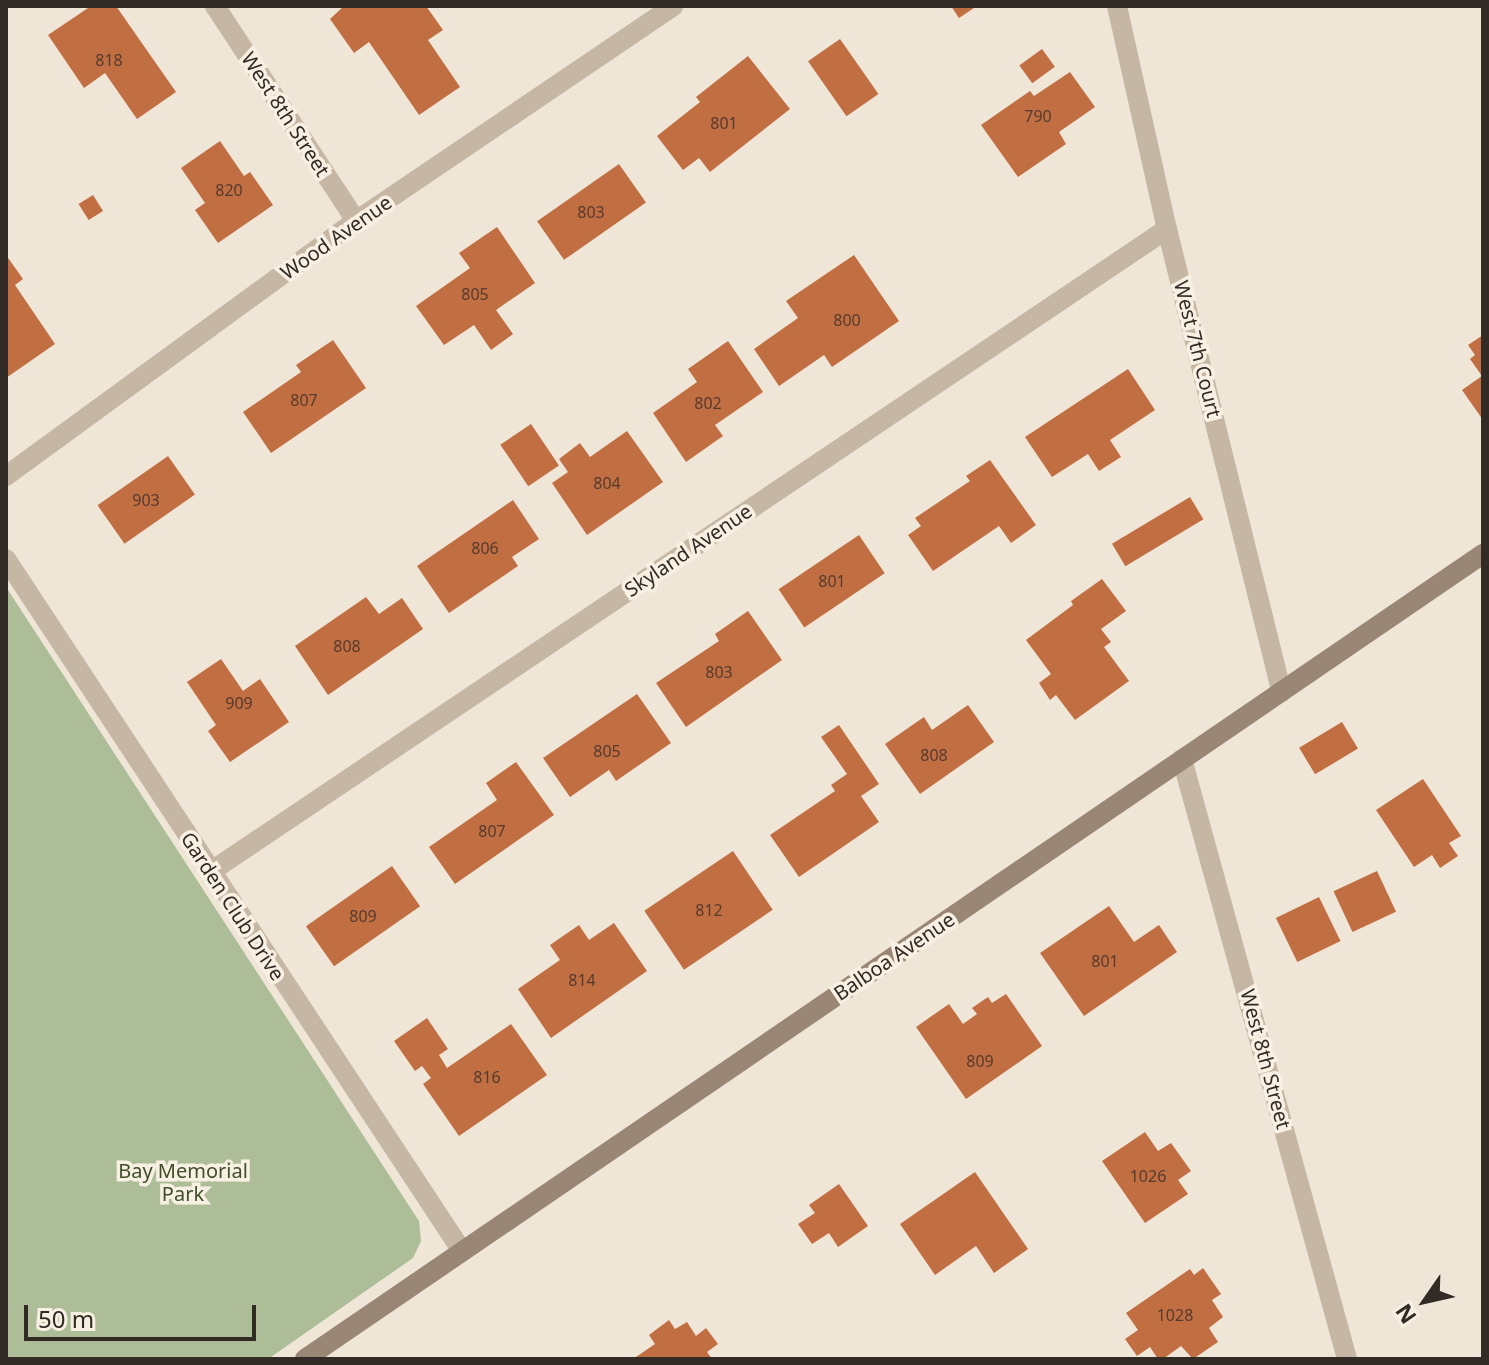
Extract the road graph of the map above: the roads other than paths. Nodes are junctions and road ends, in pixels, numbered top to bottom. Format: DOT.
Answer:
graph roads {
  1 [pos="215,6"];
  2 [pos="673,6"];
  3 [pos="1117,6"];
  4 [pos="356,221"];
  5 [pos="1167,229"];
  6 [pos="6,476"];
  7 [pos="1483,554"];
  8 [pos="6,559"];
  9 [pos="1282,692"];
  10 [pos="1182,759"];
  11 [pos="210,872"];
  12 [pos="462,1251"];
  13 [pos="305,1359"];
  14 [pos="1347,1359"];
  1 -- 4 [label="street, West 8th Street"];
  2 -- 4 [label="street, Wood Avenue"];
  3 -- 5 [label="street, West 7th Court"];
  4 -- 6 [label="street, Wood Avenue"];
  5 -- 9 [label="street, West 7th Court"];
  5 -- 11 [label="street, Skyland Avenue"];
  7 -- 9 [label="street, Balboa Avenue"];
  8 -- 11 [label="street, Garden Club Drive"];
  9 -- 10 [label="street, Balboa Avenue"];
  10 -- 12 [label="street, Balboa Avenue"];
  10 -- 14 [label="street, West 8th Street"];
  11 -- 12 [label="street, Garden Club Drive"];
  12 -- 13 [label="street, Balboa Avenue"];
}
